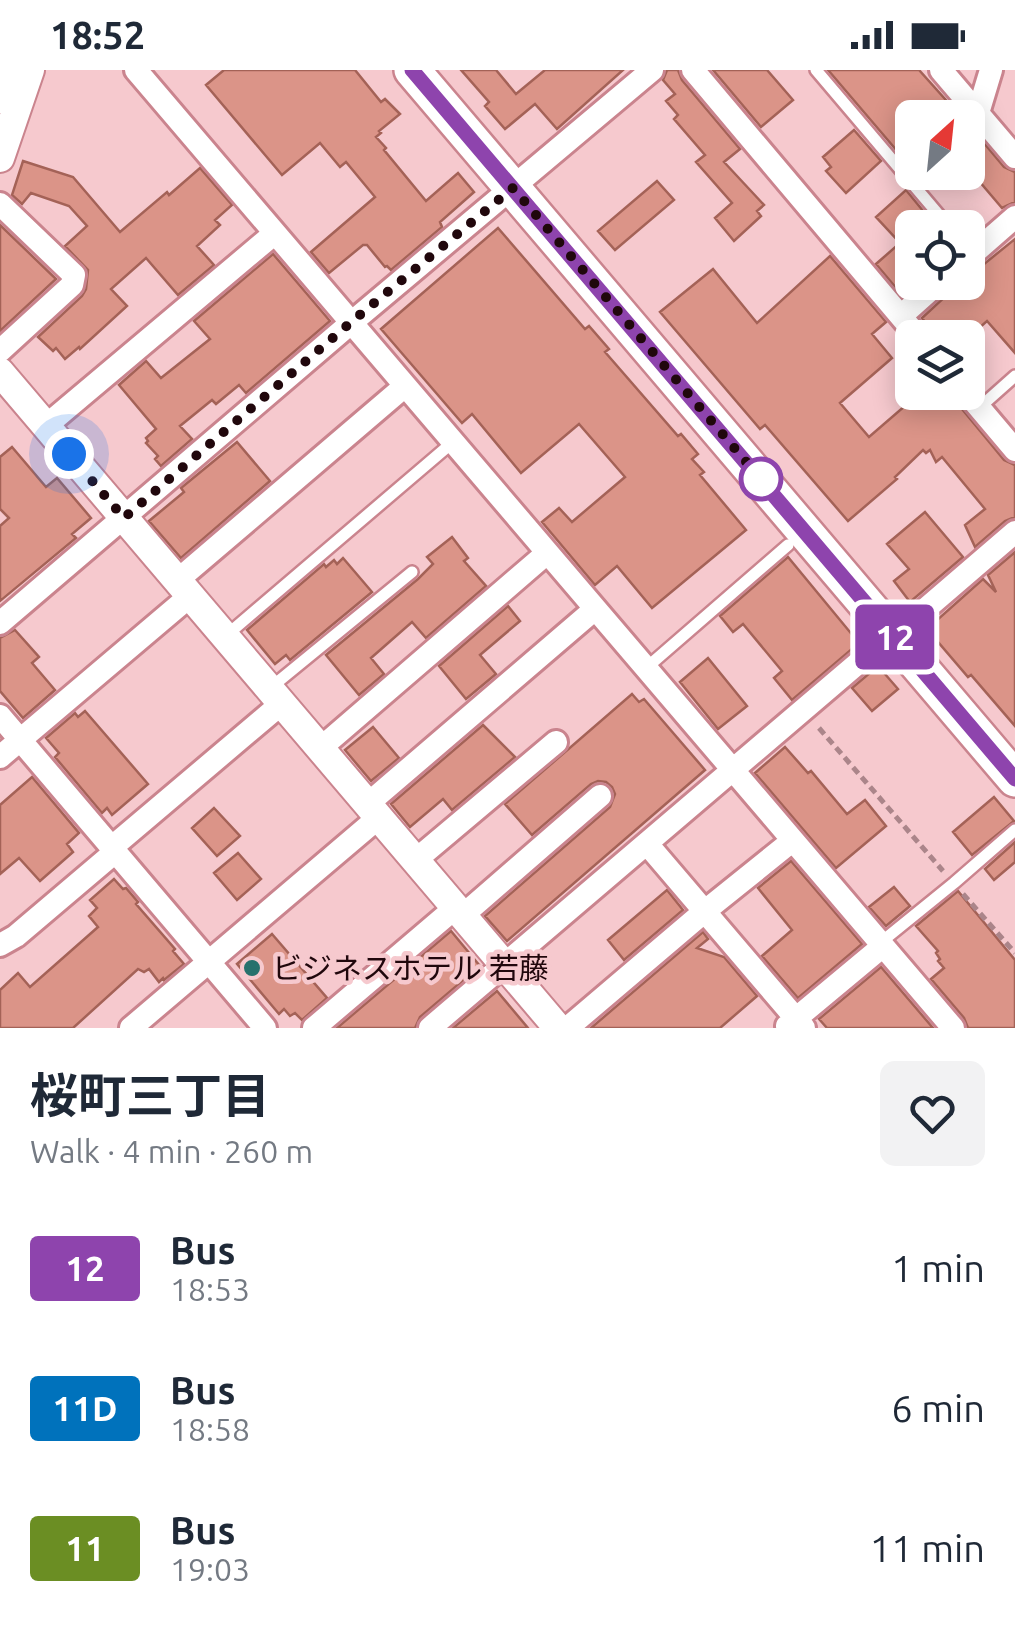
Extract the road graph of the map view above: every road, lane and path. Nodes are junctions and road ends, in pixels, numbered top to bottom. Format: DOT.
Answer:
graph roads {
  1 [pos="10,70"];
  2 [pos="30,70"];
  3 [pos="136,70"];
  4 [pos="652,70"];
  5 [pos="693,70"];
  6 [pos="816,70"];
  7 [pos="941,70"];
  8 [pos="991,70"];
  9 [pos="418,72"];
  10 [pos="0,98"];
  11 [pos="966,100"];
  12 [pos="982,100"];
  13 [pos="985,122"];
  14 [pos="1015,157"];
  15 [pos="0,158"];
  16 [pos="513,188"];
  17 [pos="0,204"];
  18 [pos="935,210"];
  19 [pos="1015,217"];
  20 [pos="275,233"];
  21 [pos="985,240"];
  22 [pos="919,300"];
  23 [pos="901,316"];
  24 [pos="904,320"];
  25 [pos="350,323"];
  26 [pos="0,352"];
  27 [pos="0,372"];
  28 [pos="1015,376"];
  29 [pos="405,386"];
  30 [pos="985,393"];
  31 [pos="981,410"];
  32 [pos="54,419"];
  33 [pos="452,442"];
  34 [pos="1015,450"];
  35 [pos="124,518"];
  36 [pos="1015,532"];
  37 [pos="788,544"];
  38 [pos="547,553"];
  39 [pos="412,572"];
  40 [pos="188,584"];
  41 [pos="595,609"];
  42 [pos="0,623"];
  43 [pos="235,628"];
  44 [pos="892,634"];
  45 [pos="645,669"];
  46 [pos="275,696"];
  47 [pos="0,716"];
  48 [pos="810,718"];
  49 [pos="20,740"];
  50 [pos="330,740"];
  51 [pos="556,742"];
  52 [pos="0,758"];
  53 [pos="732,771"];
  54 [pos="1015,778"];
  55 [pos="600,796"];
  56 [pos="377,807"];
  57 [pos="1015,830"];
  58 [pos="792,841"];
  59 [pos="113,850"];
  60 [pos="424,852"];
  61 [pos="654,852"];
  62 [pos="954,883"];
  63 [pos="459,912"];
  64 [pos="704,912"];
  65 [pos="881,944"];
  66 [pos="0,945"];
  67 [pos="1015,953"];
  68 [pos="209,963"];
  69 [pos="504,965"];
  70 [pos="795,1025"];
  71 [pos="565,1026"];
  72 [pos="946,1026"];
  73 [pos="132,1028"];
  74 [pos="265,1028"];
  75 [pos="314,1028"];
  76 [pos="430,1028"];
  1 -- 10 [label="street"];
  2 -- 15 [label="street"];
  3 -- 20 [label="street"];
  4 -- 16 [label="street"];
  5 -- 23 [label="street"];
  6 -- 18 [label="lane"];
  7 -- 11 [label="street"];
  8 -- 12 [label="street"];
  9 -- 16 [label="main road"];
  13 -- 14 [label="street"];
  16 -- 25 [label="street"];
  16 -- 44 [label="main road"];
  17 -- 26 [label="street"];
  19 -- 21 [label="street"];
  20 -- 25 [label="street"];
  20 -- 32 [label="street"];
  22 -- 23 [label="street"];
  23 -- 24 [label="street"];
  25 -- 29 [label="street"];
  25 -- 35 [label="street"];
  27 -- 35 [label="street"];
  28 -- 30 [label="lane"];
  29 -- 33 [label="street"];
  29 -- 40 [label="street"];
  31 -- 34 [label="street"];
  33 -- 38 [label="street"];
  33 -- 43 [label="lane"];
  35 -- 40 [label="street"];
  35 -- 42 [label="street"];
  36 -- 44 [label="street"];
  37 -- 45 [label="lane"];
  38 -- 41 [label="street"];
  38 -- 50 [label="street"];
  39 -- 46 [label="lane"];
  40 -- 46 [label="street"];
  40 -- 49 [label="street"];
  41 -- 45 [label="street"];
  41 -- 56 [label="street"];
  44 -- 53 [label="street"];
  44 -- 54 [label="main road"];
  45 -- 53 [label="street"];
  46 -- 56 [label="street"];
  46 -- 59 [label="street"];
  47 -- 49 [label="street"];
  48 -- 62 [label="path"];
  49 -- 52 [label="street"];
  49 -- 59 [label="street"];
  51 -- 60 [label="street"];
  53 -- 58 [label="street"];
  53 -- 69 [label="street"];
  55 -- 63 [label="street"];
  56 -- 63 [label="street"];
  56 -- 68 [label="street"];
  57 -- 62 [label="lane"];
  58 -- 64 [label="street"];
  58 -- 65 [label="street"];
  59 -- 66 [label="street"];
  59 -- 68 [label="street"];
  61 -- 64 [label="street"];
  62 -- 65 [label="lane"];
  62 -- 67 [label="path"];
  63 -- 69 [label="street"];
  63 -- 75 [label="street"];
  64 -- 70 [label="street"];
  64 -- 71 [label="street"];
  65 -- 70 [label="street"];
  65 -- 72 [label="street"];
  68 -- 73 [label="street"];
  68 -- 74 [label="street"];
  69 -- 71 [label="street"];
  69 -- 76 [label="street"];
}
